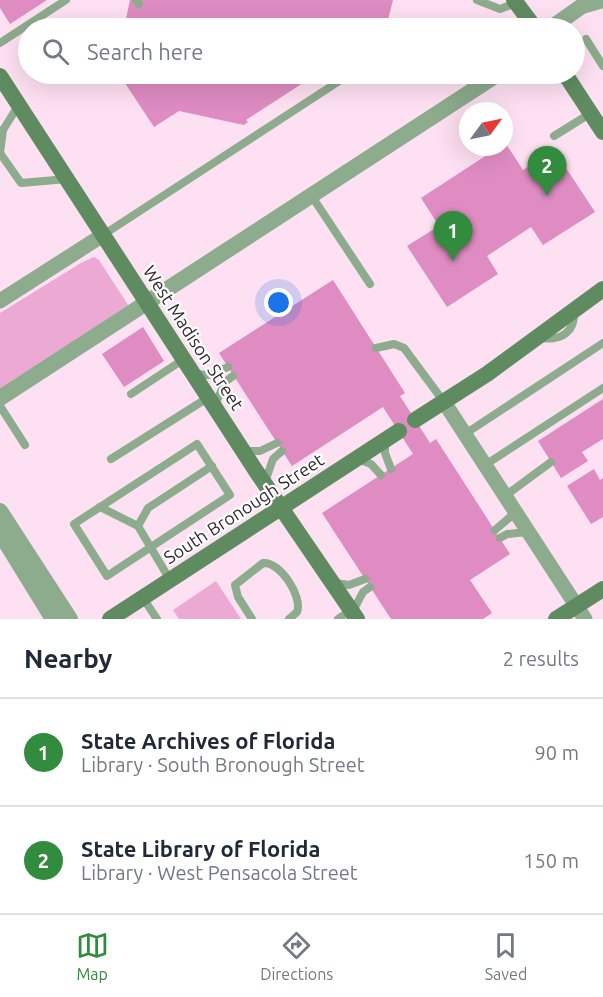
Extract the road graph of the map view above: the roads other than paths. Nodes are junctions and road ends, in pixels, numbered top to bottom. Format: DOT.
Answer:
graph roads {
  1 [pos="66,0"];
  2 [pos="477,0"];
  3 [pos="603,0"];
  4 [pos="515,1"];
  5 [pos="584,3"];
  6 [pos="38,18"];
  7 [pos="528,18"];
  8 [pos="564,18"];
  9 [pos="18,31"];
  10 [pos="585,39"];
  11 [pos="0,43"];
  12 [pos="603,66"];
  13 [pos="0,76"];
  14 [pos="335,84"];
  15 [pos="483,84"];
  16 [pos="572,84"];
  17 [pos="19,105"];
  18 [pos="598,120"];
  19 [pos="554,136"];
  20 [pos="0,153"];
  21 [pos="67,179"];
  22 [pos="311,195"];
  23 [pos="103,235"];
  24 [pos="370,284"];
  25 [pos="603,289"];
  26 [pos="0,301"];
  27 [pos="147,302"];
  28 [pos="603,343"];
  29 [pos="376,348"];
  30 [pos="184,358"];
  31 [pos="228,367"];
  32 [pos="194,374"];
  33 [pos="233,376"];
  34 [pos="603,388"];
  35 [pos="130,394"];
  36 [pos="0,398"];
  37 [pos="212,402"];
  38 [pos="444,402"];
  39 [pos="0,406"];
  40 [pos="416,420"];
  41 [pos="465,434"];
  42 [pos="392,436"];
  43 [pos="277,443"];
  44 [pos="25,445"];
  45 [pos="244,451"];
  46 [pos="282,452"];
  47 [pos="111,459"];
  48 [pos="356,459"];
  49 [pos="551,462"];
  50 [pos="485,465"];
  51 [pos="212,466"];
  52 [pos="391,469"];
  53 [pos="381,475"];
  54 [pos="265,483"];
  55 [pos="505,496"];
  56 [pos="100,507"];
  57 [pos="282,507"];
  58 [pos="0,511"];
  59 [pos="516,512"];
  60 [pos="138,526"];
  61 [pos="495,530"];
  62 [pos="529,532"];
  63 [pos="0,533"];
  64 [pos="500,538"];
  65 [pos="149,548"];
  66 [pos="365,579"];
  67 [pos="170,580"];
  68 [pos="333,582"];
  69 [pos="370,587"];
  70 [pos="603,589"];
  71 [pos="143,597"];
  72 [pos="581,613"];
  73 [pos="350,615"];
  74 [pos="53,619"];
  75 [pos="70,619"];
  76 [pos="110,619"];
  77 [pos="157,619"];
  78 [pos="252,619"];
  79 [pos="289,619"];
  80 [pos="556,619"];
  1 -- 6 [label="lane"];
  2 -- 4 [label="lane"];
  3 -- 5 [label="street"];
  4 -- 7 [label="main road"];
  5 -- 8 [label="street"];
  9 -- 11 [label="lane"];
  10 -- 12 [label="lane"];
  13 -- 17 [label="main road, West Madison Street"];
  14 -- 23 [label="lane"];
  15 -- 22 [label="street"];
  16 -- 18 [label="main road"];
  17 -- 20 [label="lane"];
  17 -- 21 [label="main road, West Madison Street"];
  18 -- 19 [label="lane"];
  20 -- 21 [label="lane"];
  21 -- 23 [label="main road, West Madison Street"];
  22 -- 24 [label="lane"];
  22 -- 27 [label="street"];
  23 -- 26 [label="street"];
  23 -- 27 [label="main road, West Madison Street"];
  25 -- 38 [label="main road"];
  27 -- 30 [label="main road, West Madison Street"];
  27 -- 36 [label="street"];
  28 -- 41 [label="lane"];
  29 -- 38 [label="lane"];
  30 -- 32 [label="main road, West Madison Street"];
  30 -- 35 [label="lane"];
  31 -- 32 [label="lane"];
  32 -- 37 [label="main road, West Madison Street"];
  33 -- 37 [label="lane"];
  34 -- 50 [label="lane"];
  37 -- 45 [label="main road, West Madison Street"];
  37 -- 47 [label="lane"];
  38 -- 40 [label="main road"];
  38 -- 41 [label="street"];
  39 -- 44 [label="lane"];
  41 -- 50 [label="street"];
  42 -- 48 [label="main road, South Bronough Street"];
  42 -- 52 [label="lane"];
  43 -- 45 [label="lane"];
  45 -- 54 [label="main road, West Madison Street"];
  46 -- 54 [label="lane"];
  48 -- 53 [label="lane"];
  48 -- 57 [label="main road, South Bronough Street"];
  49 -- 55 [label="lane"];
  50 -- 55 [label="street"];
  51 -- 56 [label="lane"];
  51 -- 60 [label="lane"];
  51 -- 65 [label="lane"];
  54 -- 57 [label="main road, West Madison Street"];
  55 -- 59 [label="street"];
  56 -- 60 [label="lane"];
  56 -- 65 [label="lane"];
  57 -- 67 [label="main road, South Bronough Street"];
  57 -- 68 [label="main road, West Madison Street"];
  58 -- 75 [label="street"];
  59 -- 61 [label="lane"];
  59 -- 62 [label="street"];
  60 -- 65 [label="lane"];
  62 -- 64 [label="lane"];
  62 -- 72 [label="street"];
  63 -- 74 [label="street"];
  65 -- 67 [label="lane"];
  66 -- 68 [label="lane"];
  67 -- 71 [label="main road, South Bronough Street"];
  68 -- 73 [label="main road, West Madison Street"];
  69 -- 73 [label="lane"];
  70 -- 72 [label="main road"];
  71 -- 76 [label="main road, South Bronough Street"];
  71 -- 77 [label="lane"];
  72 -- 80 [label="main road"];
  78 -- 79 [label="lane"];
}
